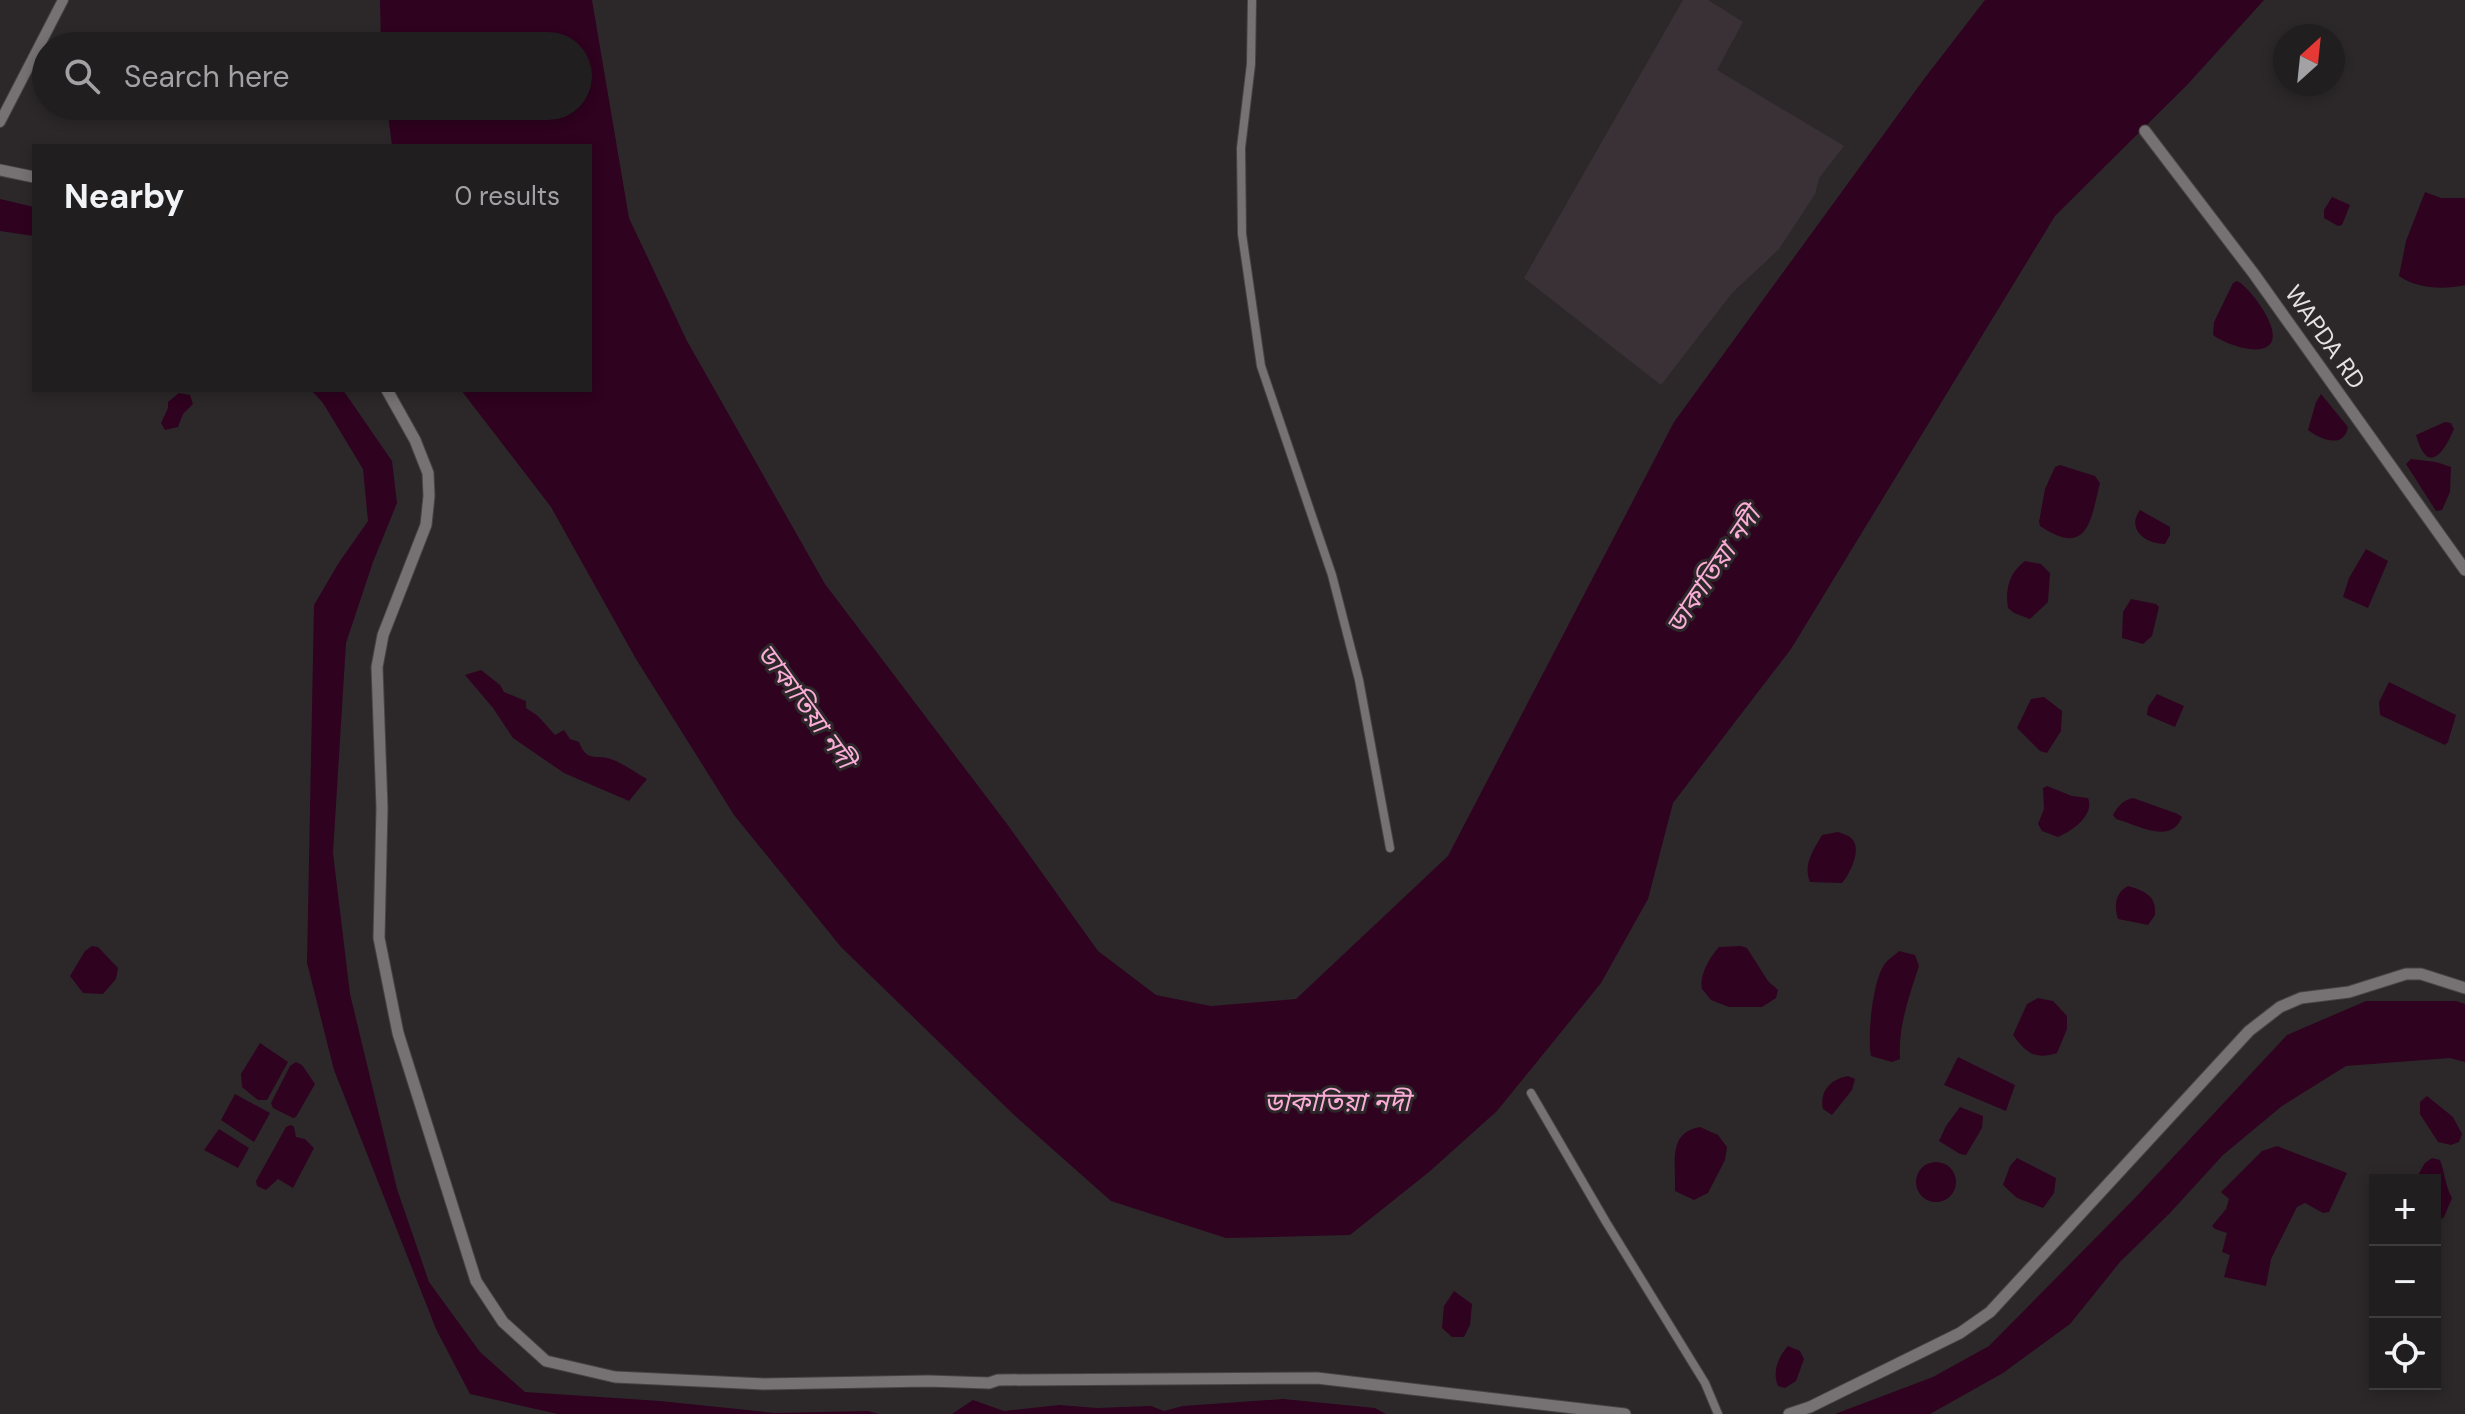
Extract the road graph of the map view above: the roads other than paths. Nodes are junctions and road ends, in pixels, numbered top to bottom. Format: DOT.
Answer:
graph roads {
  1 [pos="63,0"];
  2 [pos="1252,0"];
  3 [pos="46,32"];
  4 [pos="32,60"];
  5 [pos="0,122"];
  6 [pos="2145,131"];
  7 [pos="0,170"];
  8 [pos="32,177"];
  9 [pos="388,392"];
  10 [pos="2465,570"];
  11 [pos="1390,848"];
  12 [pos="2465,988"];
  13 [pos="1531,1093"];
  14 [pos="1625,1414"];
  15 [pos="1718,1414"];
  16 [pos="1789,1414"];
  1 -- 3 [label="street"];
  2 -- 11 [label="street"];
  4 -- 5 [label="street"];
  6 -- 10 [label="main road, WAPDA RD"];
  7 -- 8 [label="main road"];
  9 -- 14 [label="main road"];
  12 -- 16 [label="main road"];
  13 -- 15 [label="street"];
}
